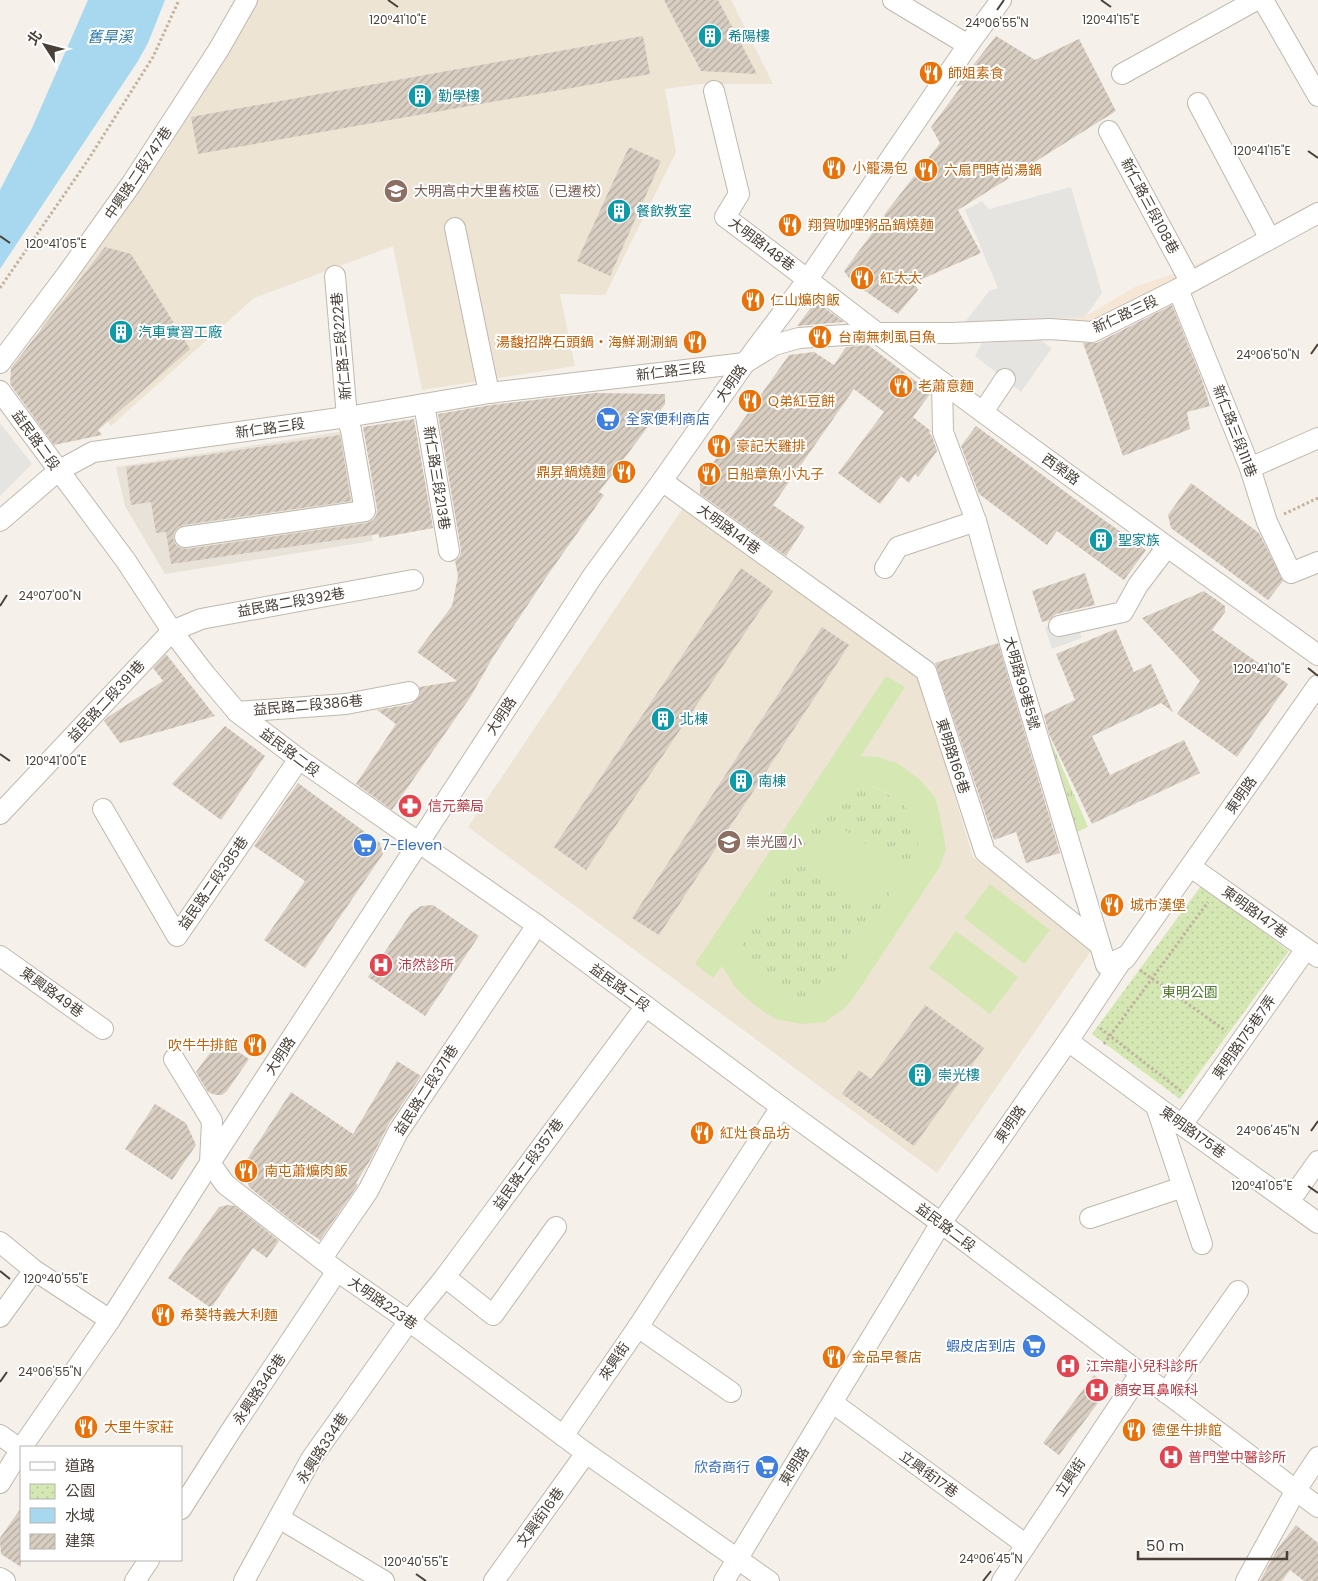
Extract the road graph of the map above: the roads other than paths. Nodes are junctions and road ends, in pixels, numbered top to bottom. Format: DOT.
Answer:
graph roads {
  1 [pos="247,0"];
  2 [pos="893,0"];
  3 [pos="1001,0"];
  4 [pos="1256,0"];
  5 [pos="1263,0"];
  6 [pos="968,45"];
  7 [pos="1122,74"];
  8 [pos="714,91"];
  9 [pos="1318,96"];
  10 [pos="1198,103"];
  11 [pos="1109,131"];
  12 [pos="1318,213"];
  13 [pos="455,228"];
  14 [pos="1270,239"];
  15 [pos="335,276"];
  16 [pos="808,279"];
  17 [pos="1184,285"];
  18 [pos="876,333"];
  19 [pos="0,363"];
  20 [pos="745,363"];
  21 [pos="1005,379"];
  22 [pos="942,382"];
  23 [pos="0,391"];
  24 [pos="489,393"];
  25 [pos="424,404"];
  26 [pos="983,412"];
  27 [pos="347,417"];
  28 [pos="1318,438"];
  29 [pos="1250,468"];
  30 [pos="58,471"];
  31 [pos="662,481"];
  32 [pos="0,521"];
  33 [pos="976,521"];
  34 [pos="185,537"];
  35 [pos="1167,547"];
  36 [pos="449,551"];
  37 [pos="1318,562"];
  38 [pos="885,568"];
  39 [pos="796,577"];
  40 [pos="413,580"];
  41 [pos="1059,626"];
  42 [pos="172,631"];
  43 [pos="1318,655"];
  44 [pos="1318,685"];
  45 [pos="409,692"];
  46 [pos="237,712"];
  47 [pos="299,759"];
  48 [pos="103,809"];
  49 [pos="0,814"];
  50 [pos="420,843"];
  51 [pos="1191,867"];
  52 [pos="536,925"];
  53 [pos="1100,945"];
  54 [pos="1312,953"];
  55 [pos="0,956"];
  56 [pos="1124,958"];
  57 [pos="646,1006"];
  58 [pos="103,1029"];
  59 [pos="1068,1041"];
  60 [pos="174,1059"];
  61 [pos="1156,1106"];
  62 [pos="781,1108"];
  63 [pos="1182,1125"];
  64 [pos="1318,1161"];
  65 [pos="210,1163"];
  66 [pos="1183,1187"];
  67 [pos="1289,1202"];
  68 [pos="1090,1218"];
  69 [pos="1318,1223"];
  70 [pos="941,1224"];
  71 [pos="556,1227"];
  72 [pos="0,1242"];
  73 [pos="1202,1244"];
  74 [pos="322,1258"];
  75 [pos="34,1270"];
  76 [pos="338,1271"];
  77 [pos="445,1277"];
  78 [pos="1238,1291"];
  79 [pos="0,1317"];
  80 [pos="110,1320"];
  81 [pos="409,1321"];
  82 [pos="638,1326"];
  83 [pos="1140,1374"];
  84 [pos="731,1392"];
  85 [pos="1166,1393"];
  86 [pos="833,1403"];
  87 [pos="0,1435"];
  88 [pos="563,1436"];
  89 [pos="22,1446"];
  90 [pos="20,1447"];
  91 [pos="20,1450"];
  92 [pos="586,1453"];
  93 [pos="1318,1457"];
  94 [pos="0,1483"];
  95 [pos="1296,1490"];
  96 [pos="182,1507"];
  97 [pos="1318,1507"];
  98 [pos="279,1518"];
  99 [pos="1025,1544"];
  100 [pos="738,1558"];
  101 [pos="148,1561"];
  102 [pos="0,1578"];
  103 [pos="5,1581"];
  104 [pos="135,1581"];
  105 [pos="244,1581"];
  106 [pos="384,1581"];
  107 [pos="494,1581"];
  108 [pos="724,1581"];
  109 [pos="769,1581"];
  110 [pos="1002,1581"];
  111 [pos="1246,1581"];
  1 -- 19 [label="street, 中興路二段747巷"];
  2 -- 6 [label="street"];
  3 -- 6 [label="street, 大明路"];
  4 -- 7 [label="street"];
  5 -- 9 [label="street"];
  6 -- 16 [label="street, 大明路"];
  8 -- 16 [label="street, 大明路148巷"];
  10 -- 14 [label="street"];
  11 -- 17 [label="street, 新仁路三段108巷"];
  12 -- 14 [label="street, 新仁路三段"];
  13 -- 24 [label="street"];
  14 -- 17 [label="street, 新仁路三段"];
  15 -- 27 [label="street, 新仁路三段222巷"];
  16 -- 18 [label="street, 西榮路"];
  16 -- 20 [label="street, 大明路"];
  17 -- 18 [label="street, 新仁路三段"];
  17 -- 29 [label="street, 新仁路三段111巷"];
  18 -- 20 [label="street, 新仁路三段"];
  18 -- 22 [label="street, 西榮路"];
  20 -- 24 [label="street, 新仁路三段"];
  20 -- 31 [label="street, 大明路"];
  21 -- 26 [label="street"];
  22 -- 26 [label="street, 西榮路"];
  22 -- 33 [label="street, 大明路99巷5號"];
  23 -- 30 [label="street, 益民路二段"];
  24 -- 25 [label="street, 新仁路三段"];
  25 -- 27 [label="street, 新仁路三段"];
  25 -- 36 [label="street, 新仁路三段213巷"];
  26 -- 35 [label="street, 西榮路"];
  27 -- 30 [label="street, 新仁路三段"];
  27 -- 34 [label="street, 新仁路三段222巷"];
  28 -- 29 [label="street"];
  29 -- 37 [label="street, 新仁路三段111巷"];
  30 -- 32 [label="street, 新仁路三段"];
  30 -- 42 [label="street, 益民路二段"];
  31 -- 39 [label="street, 大明路141巷"];
  31 -- 50 [label="street, 大明路"];
  33 -- 38 [label="street"];
  33 -- 53 [label="street, 大明路99巷5號"];
  35 -- 41 [label="street"];
  35 -- 43 [label="street, 西榮路"];
  39 -- 53 [label="street, 東明路166巷"];
  40 -- 42 [label="street, 益民路二段392巷"];
  42 -- 46 [label="street, 益民路二段"];
  42 -- 49 [label="street, 益民路二段391巷"];
  44 -- 51 [label="street, 東明路"];
  45 -- 46 [label="street, 益民路二段386巷"];
  46 -- 47 [label="street, 益民路二段"];
  47 -- 48 [label="street, 益民路二段385巷"];
  47 -- 50 [label="street, 益民路二段"];
  50 -- 52 [label="street, 益民路二段"];
  50 -- 65 [label="street, 大明路"];
  51 -- 54 [label="street, 東明路147巷"];
  51 -- 56 [label="street, 東明路"];
  52 -- 57 [label="street, 益民路二段"];
  52 -- 74 [label="street, 益民路二段371巷"];
  53 -- 56 [label="street, 大明路99巷5號"];
  54 -- 63 [label="street, 東明路175巷7弄"];
  55 -- 58 [label="street, 東興路49巷"];
  56 -- 59 [label="street, 東明路"];
  57 -- 62 [label="street, 益民路二段"];
  57 -- 77 [label="street, 益民路二段357巷"];
  59 -- 61 [label="street, 東明路175巷"];
  59 -- 70 [label="street, 東明路"];
  60 -- 65 [label="street"];
  61 -- 63 [label="street, 東明路175巷"];
  61 -- 66 [label="street"];
  62 -- 70 [label="street, 益民路二段"];
  62 -- 82 [label="street, 來興街"];
  63 -- 67 [label="street, 東明路175巷"];
  64 -- 67 [label="street"];
  65 -- 74 [label="street, 大明路223巷"];
  65 -- 80 [label="street, 大明路"];
  66 -- 68 [label="street"];
  66 -- 73 [label="street"];
  67 -- 69 [label="street, 東明路175巷"];
  70 -- 83 [label="street, 益民路二段"];
  70 -- 86 [label="street, 東明路"];
  71 -- 77 [label="street"];
  72 -- 75 [label="street"];
  74 -- 76 [label="street, 大明路223巷"];
  75 -- 79 [label="street"];
  75 -- 80 [label="street"];
  76 -- 81 [label="street, 大明路223巷"];
  76 -- 96 [label="street, 永興路346巷"];
  77 -- 81 [label="street, 益民路二段357巷"];
  78 -- 85 [label="street"];
  80 -- 89 [label="street, 大明路"];
  81 -- 88 [label="street, 大明路223巷"];
  81 -- 98 [label="street, 永興路334巷"];
  82 -- 84 [label="street"];
  82 -- 88 [label="street, 來興街"];
  83 -- 85 [label="street, 益民路二段"];
  83 -- 99 [label="street, 立興街"];
  85 -- 95 [label="street, 益民路二段"];
  86 -- 99 [label="street, 立興街17巷"];
  86 -- 100 [label="street, 東明路"];
  87 -- 90 [label="street"];
  88 -- 92 [label="street"];
  91 -- 94 [label="street, 大明路"];
  92 -- 100 [label="street"];
  92 -- 107 [label="street, 文興街16巷"];
  93 -- 95 [label="street"];
  95 -- 97 [label="street, 益民路二段"];
  95 -- 111 [label="street"];
  98 -- 105 [label="street, 永興路334巷"];
  98 -- 106 [label="street"];
  99 -- 110 [label="street, 立興街"];
  100 -- 108 [label="street, 東明路"];
  100 -- 109 [label="street"];
  101 -- 104 [label="street"];
  102 -- 103 [label="street"];
}
